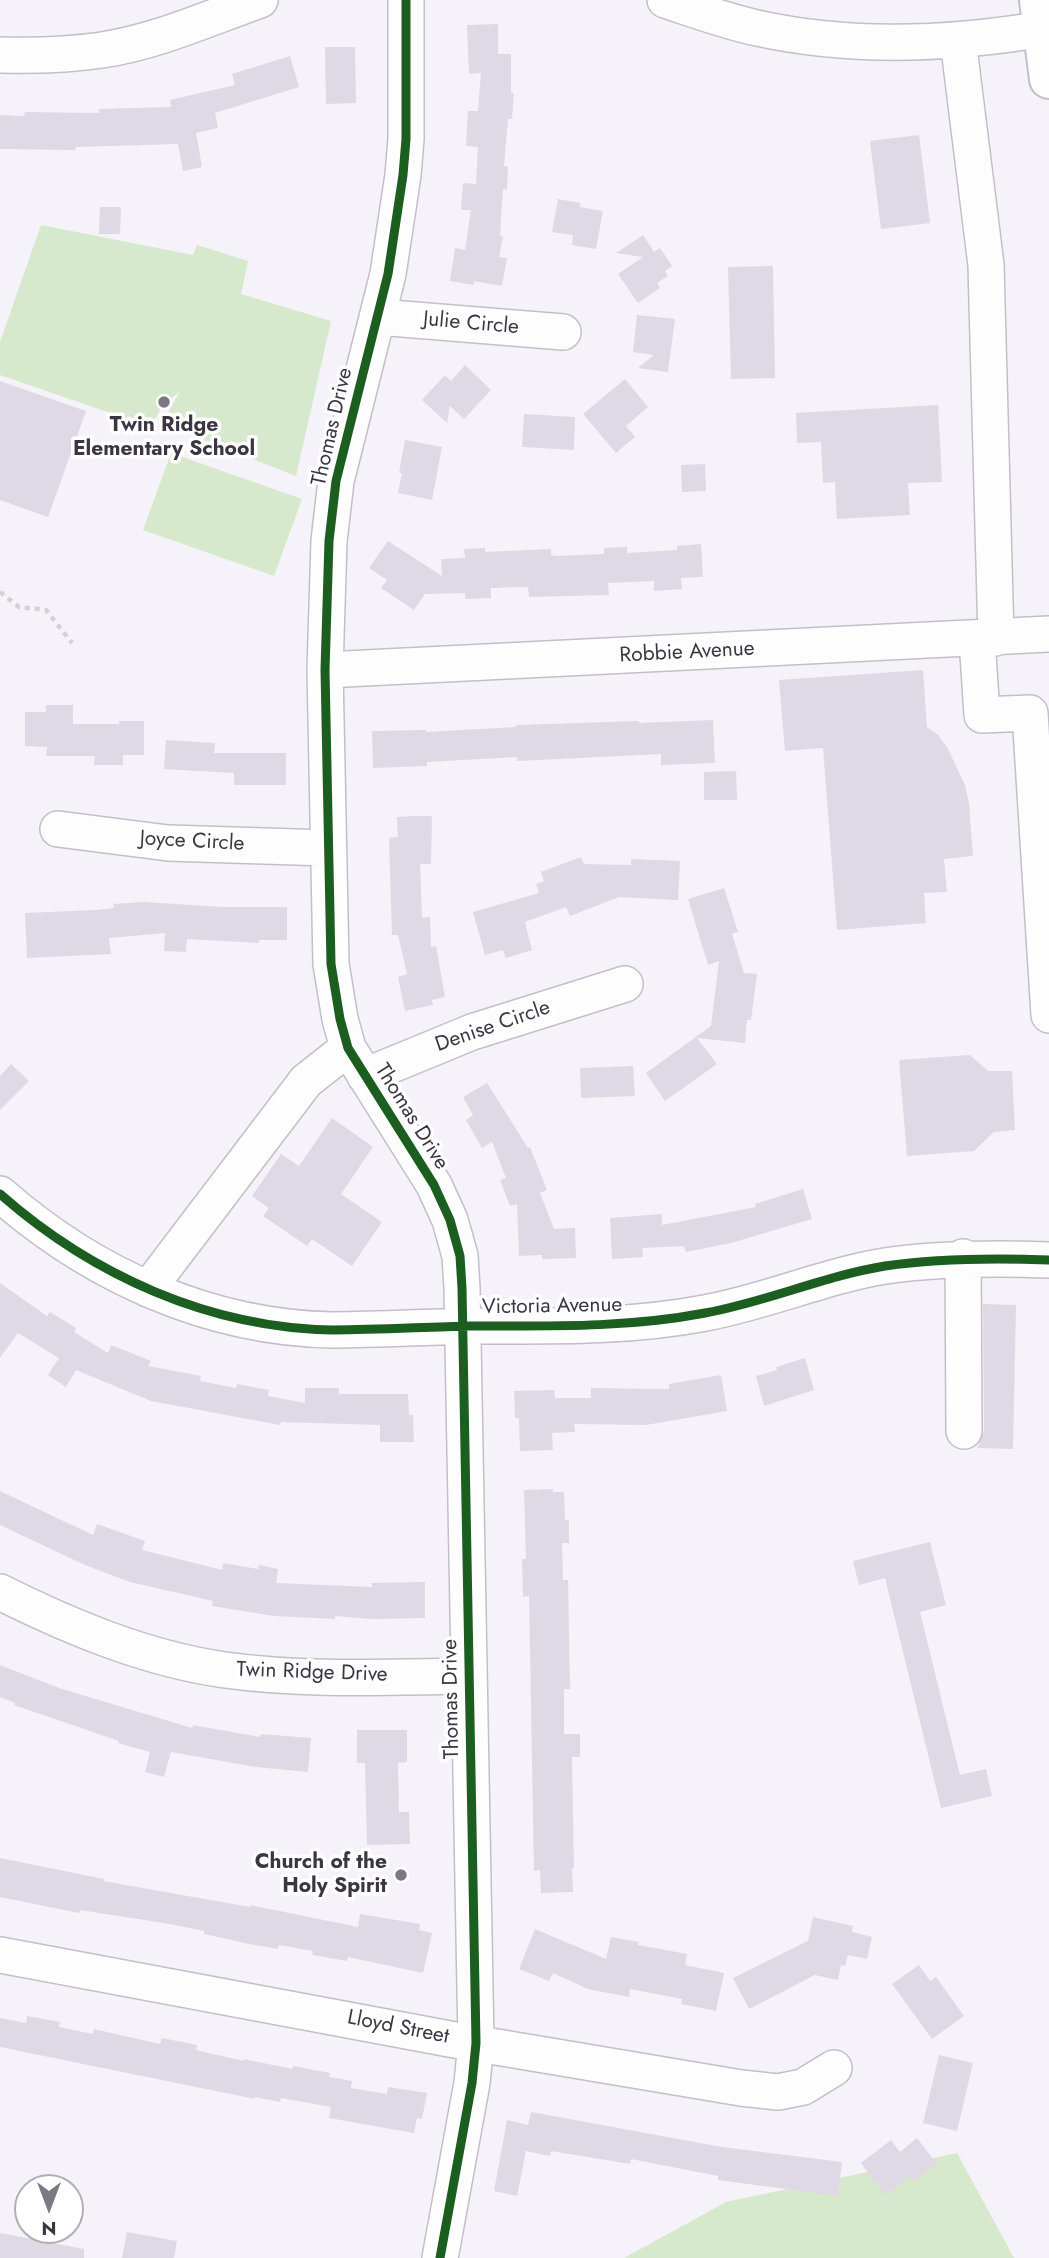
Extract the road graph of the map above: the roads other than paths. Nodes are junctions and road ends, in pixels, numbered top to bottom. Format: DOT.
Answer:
graph roads {
  1 [pos="260,0"];
  2 [pos="405,0"];
  3 [pos="664,0"];
  4 [pos="757,14"];
  5 [pos="1044,22"];
  6 [pos="958,40"];
  7 [pos="0,55"];
  8 [pos="1049,79"];
  9 [pos="378,317"];
  10 [pos="563,332"];
  11 [pos="1049,634"];
  12 [pos="987,638"];
  13 [pos="325,670"];
  14 [pos="58,828"];
  15 [pos="328,848"];
  16 [pos="625,984"];
  17 [pos="1049,1015"];
  18 [pos="356,1062"];
  19 [pos="0,1194"];
  20 [pos="963,1257"];
  21 [pos="1049,1260"];
  22 [pos="148,1289"];
  23 [pos="462,1326"];
  24 [pos="964,1432"];
  25 [pos="0,1592"];
  26 [pos="469,1676"];
  27 [pos="0,1955"];
  28 [pos="476,2043"];
  29 [pos="834,2068"];
  30 [pos="440,2258"];
  1 -- 7 [label="street"];
  2 -- 9 [label="street, Thomas Drive"];
  3 -- 4 [label="street"];
  4 -- 6 [label="street"];
  5 -- 6 [label="street"];
  5 -- 8 [label="main road"];
  6 -- 12 [label="street"];
  9 -- 10 [label="street, Julie Circle"];
  9 -- 13 [label="street, Thomas Drive"];
  11 -- 12 [label="street, Robbie Avenue"];
  12 -- 13 [label="street, Robbie Avenue"];
  12 -- 17 [label="street"];
  13 -- 15 [label="street, Thomas Drive"];
  14 -- 15 [label="street, Joyce Circle"];
  15 -- 18 [label="street, Thomas Drive"];
  16 -- 18 [label="street, Denise Circle"];
  18 -- 22 [label="street, Denise Circle"];
  18 -- 23 [label="street, Thomas Drive"];
  19 -- 22 [label="street, Victoria Avenue"];
  20 -- 21 [label="street, Victoria Avenue"];
  20 -- 23 [label="street, Victoria Avenue"];
  20 -- 24 [label="street"];
  22 -- 23 [label="street, Victoria Avenue"];
  23 -- 26 [label="street, Thomas Drive"];
  25 -- 26 [label="street, Twin Ridge Drive"];
  26 -- 28 [label="street, Thomas Drive"];
  27 -- 28 [label="street, Lloyd Street"];
  28 -- 29 [label="street, Lloyd Street"];
  28 -- 30 [label="street, Thomas Drive"];
}
